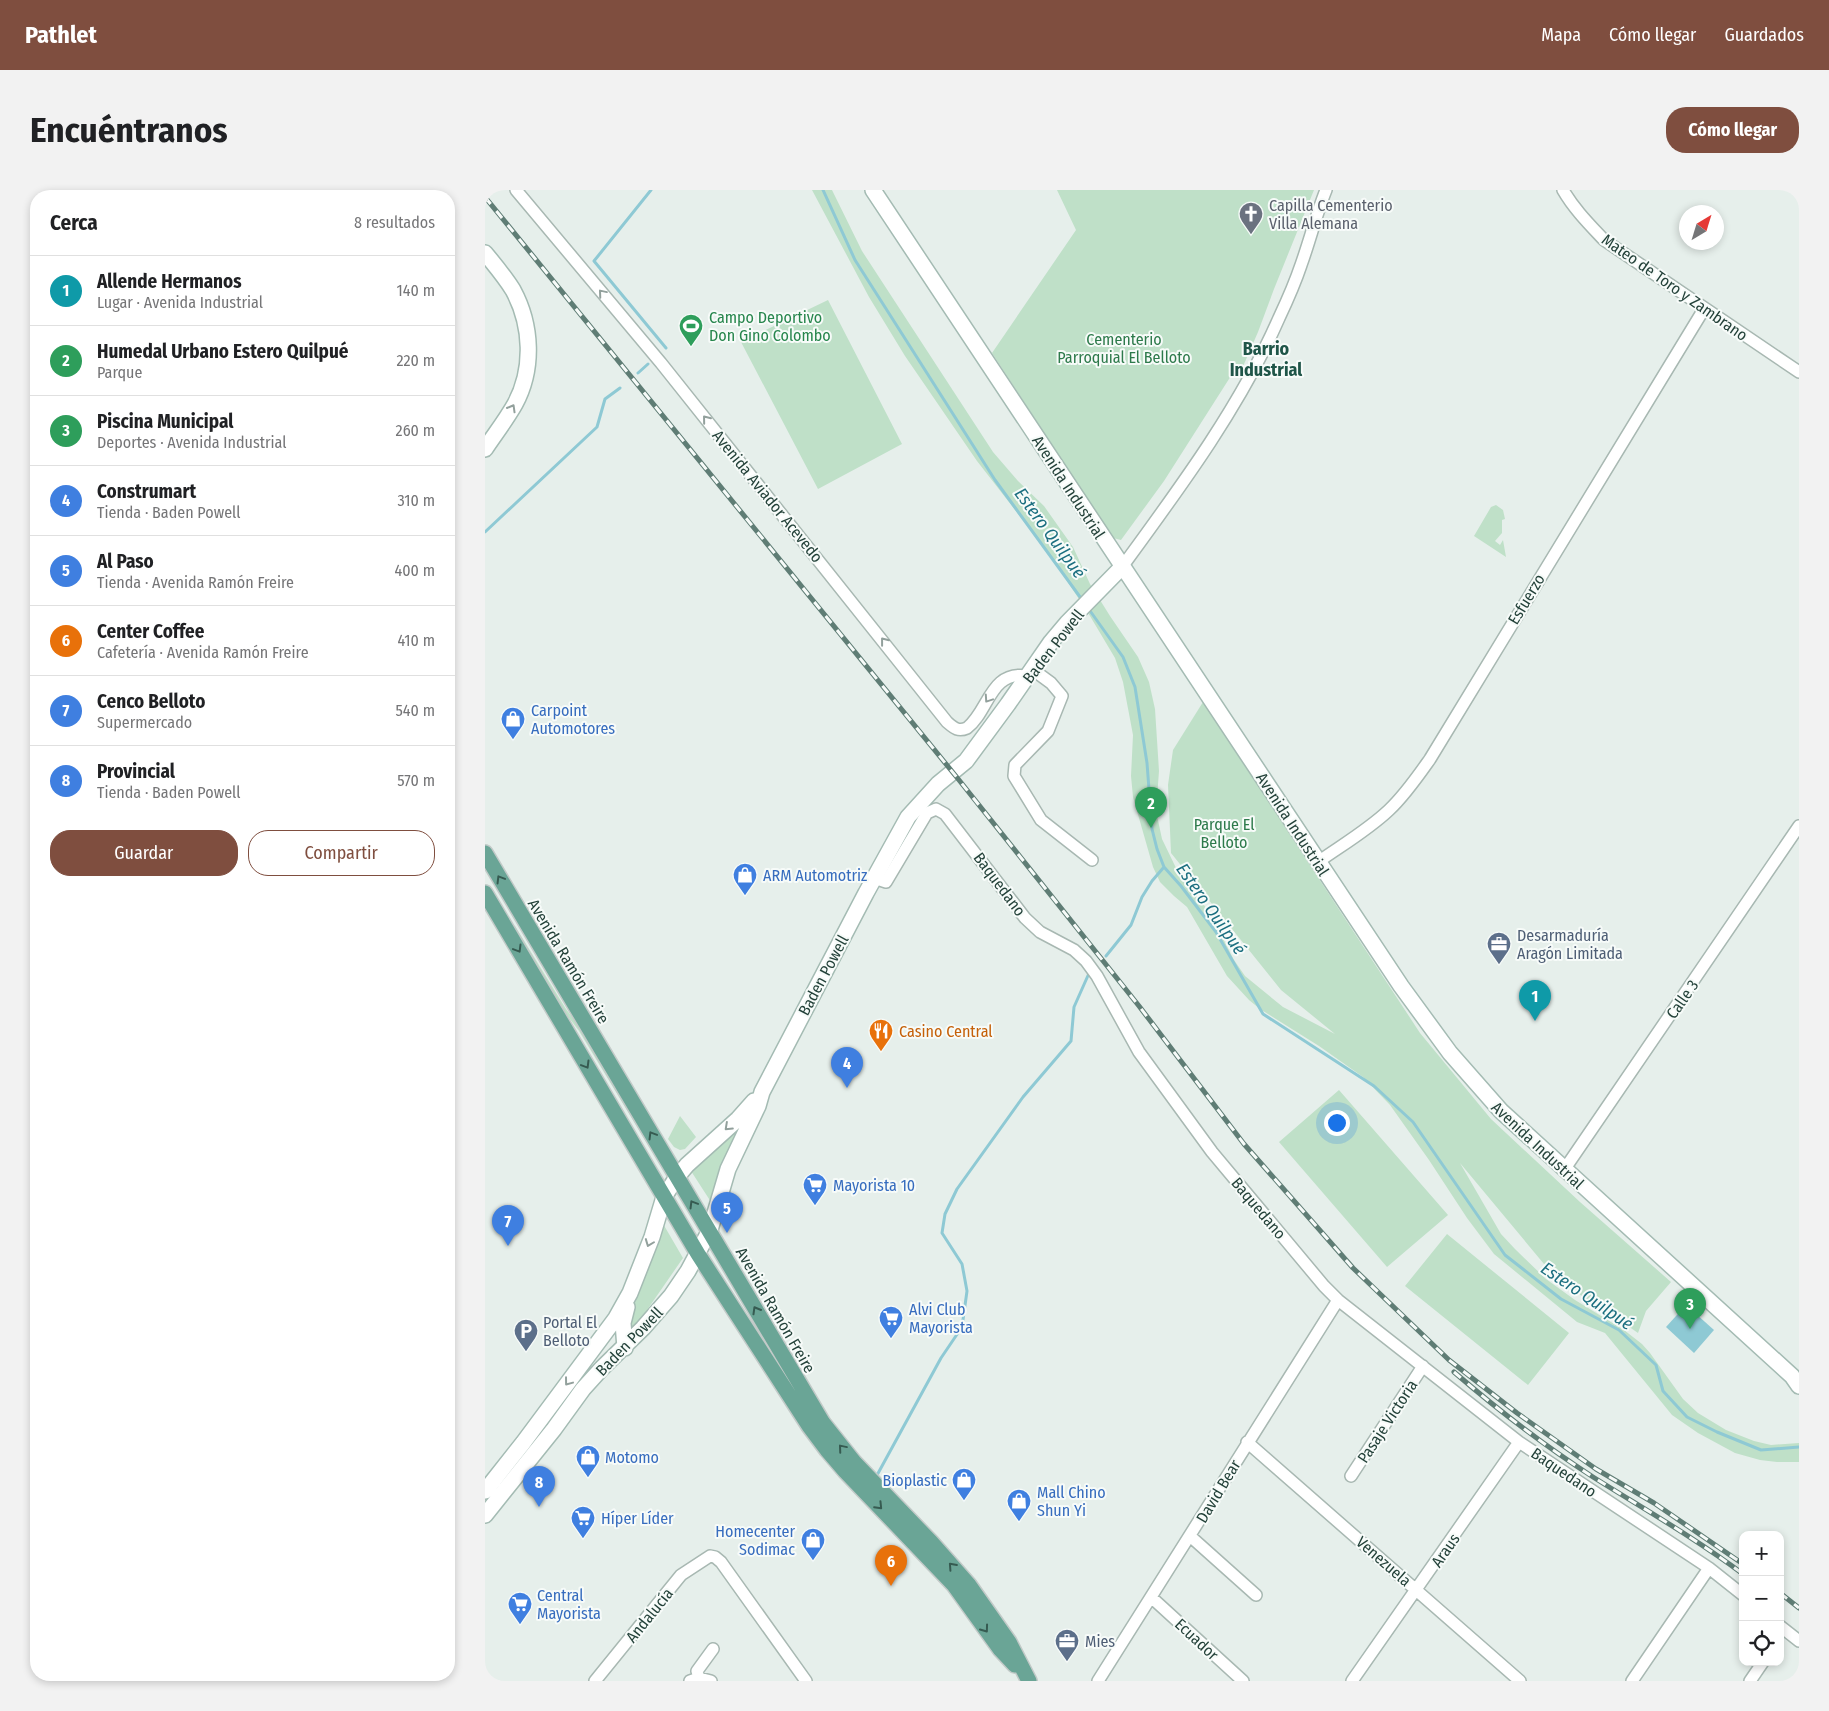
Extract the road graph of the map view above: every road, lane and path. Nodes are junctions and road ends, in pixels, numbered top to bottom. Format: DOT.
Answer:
graph roads {
  1 [pos="516,190"];
  2 [pos="873,190"];
  3 [pos="1326,190"];
  4 [pos="1563,190"];
  5 [pos="485,254"];
  6 [pos="1704,308"];
  7 [pos="1799,372"];
  8 [pos="485,449"];
  9 [pos="1122,567"];
  10 [pos="1030,673"];
  11 [pos="1799,826"];
  12 [pos="485,853"];
  13 [pos="1092,860"];
  14 [pos="1318,862"];
  15 [pos="874,878"];
  16 [pos="485,893"];
  17 [pos="762,1092"];
  18 [pos="1564,1170"];
  19 [pos="677,1177"];
  20 [pos="664,1196"];
  21 [pos="710,1230"];
  22 [pos="698,1254"];
  23 [pos="630,1293"];
  24 [pos="1338,1300"];
  25 [pos="625,1348"];
  26 [pos="1423,1366"];
  27 [pos="1798,1383"];
  28 [pos="551,1433"];
  29 [pos="529,1439"];
  30 [pos="1247,1442"];
  31 [pos="1519,1442"];
  32 [pos="845,1471"];
  33 [pos="1351,1476"];
  34 [pos="875,1484"];
  35 [pos="485,1490"];
  36 [pos="496,1502"];
  37 [pos="485,1515"];
  38 [pos="1190,1536"];
  39 [pos="1709,1568"];
  40 [pos="1417,1590"];
  41 [pos="1739,1592"];
  42 [pos="1256,1595"];
  43 [pos="1151,1597"];
  44 [pos="1784,1632"];
  45 [pos="1799,1641"];
  46 [pos="713,1649"];
  47 [pos="1760,1666"];
  48 [pos="694,1679"];
  49 [pos="1028,1680"];
  50 [pos="595,1681"];
  51 [pos="711,1681"];
  52 [pos="806,1681"];
  53 [pos="1098,1681"];
  54 [pos="1243,1681"];
  55 [pos="1352,1681"];
  56 [pos="1520,1681"];
  57 [pos="1632,1681"];
  58 [pos="1750,1681"];
  10 -- 1 [label="street, Avenida Aviador Acevedo, one-way"];
  2 -- 9 [label="main road, Avenida Industrial"];
  3 -- 9 [label="street, Baden Powell"];
  4 -- 6 [label="street, Mateo de Toro y Zambrano"];
  8 -- 5 [label="main road, one-way"];
  6 -- 7 [label="street, Mateo de Toro y Zambrano"];
  6 -- 14 [label="street, Esfuerzo"];
  9 -- 10 [label="main road, Baden Powell"];
  9 -- 14 [label="main road, Avenida Industrial"];
  10 -- 13 [label="street"];
  10 -- 15 [label="main road, Baden Powell"];
  11 -- 18 [label="street, Calle 3"];
  19 -- 12 [label="main road, Avenida Ramón Freire, one-way"];
  14 -- 18 [label="main road, Avenida Industrial"];
  15 -- 17 [label="main road, Baden Powell"];
  15 -- 24 [label="street, Baquedano"];
  16 -- 20 [label="main road, Avenida Ramón Freire, one-way"];
  17 -- 19 [label="main road, Baden Powell, one-way"];
  17 -- 21 [label="main road, Baden Powell"];
  18 -- 27 [label="main road, Avenida Industrial"];
  19 -- 20 [label="main road, Baden Powell"];
  21 -- 19 [label="main road, Avenida Ramón Freire, one-way"];
  20 -- 22 [label="main road, Avenida Ramón Freire"];
  20 -- 23 [label="main road, Baden Powell, one-way"];
  21 -- 22 [label="main road, Baden Powell"];
  34 -- 21 [label="main road, Avenida Ramón Freire, one-way"];
  22 -- 25 [label="main road, Baden Powell"];
  22 -- 32 [label="main road, Avenida Ramón Freire"];
  23 -- 25 [label="main road"];
  23 -- 29 [label="main road, Baden Powell, one-way"];
  24 -- 26 [label="street, Baquedano"];
  24 -- 30 [label="street, David Bear"];
  25 -- 28 [label="main road, Baden Powell"];
  26 -- 31 [label="street, Baquedano"];
  26 -- 33 [label="street, Pasaje Victoria"];
  28 -- 29 [label="main road"];
  28 -- 36 [label="main road, Baden Powell"];
  29 -- 35 [label="main road, Baden Powell"];
  29 -- 36 [label="main road"];
  30 -- 38 [label="street, David Bear"];
  30 -- 40 [label="street, Venezuela"];
  31 -- 39 [label="street, Baquedano"];
  31 -- 40 [label="street, Araus"];
  32 -- 34 [label="main road"];
  32 -- 49 [label="main road, Avenida Ramón Freire, one-way"];
  49 -- 34 [label="main road, Avenida Ramón Freire, one-way"];
  36 -- 37 [label="main road, Baden Powell"];
  38 -- 42 [label="street"];
  38 -- 43 [label="street, David Bear"];
  39 -- 41 [label="street, Baquedano"];
  39 -- 57 [label="street"];
  40 -- 55 [label="street, Araus"];
  40 -- 56 [label="street, Venezuela"];
  43 -- 53 [label="street, David Bear"];
  43 -- 54 [label="street, Ecuador"];
  44 -- 45 [label="street"];
  46 -- 48 [label="street"];
  47 -- 58 [label="street"];
  48 -- 51 [label="street"];
  50 -- 52 [label="street, Andalucía"];
}
